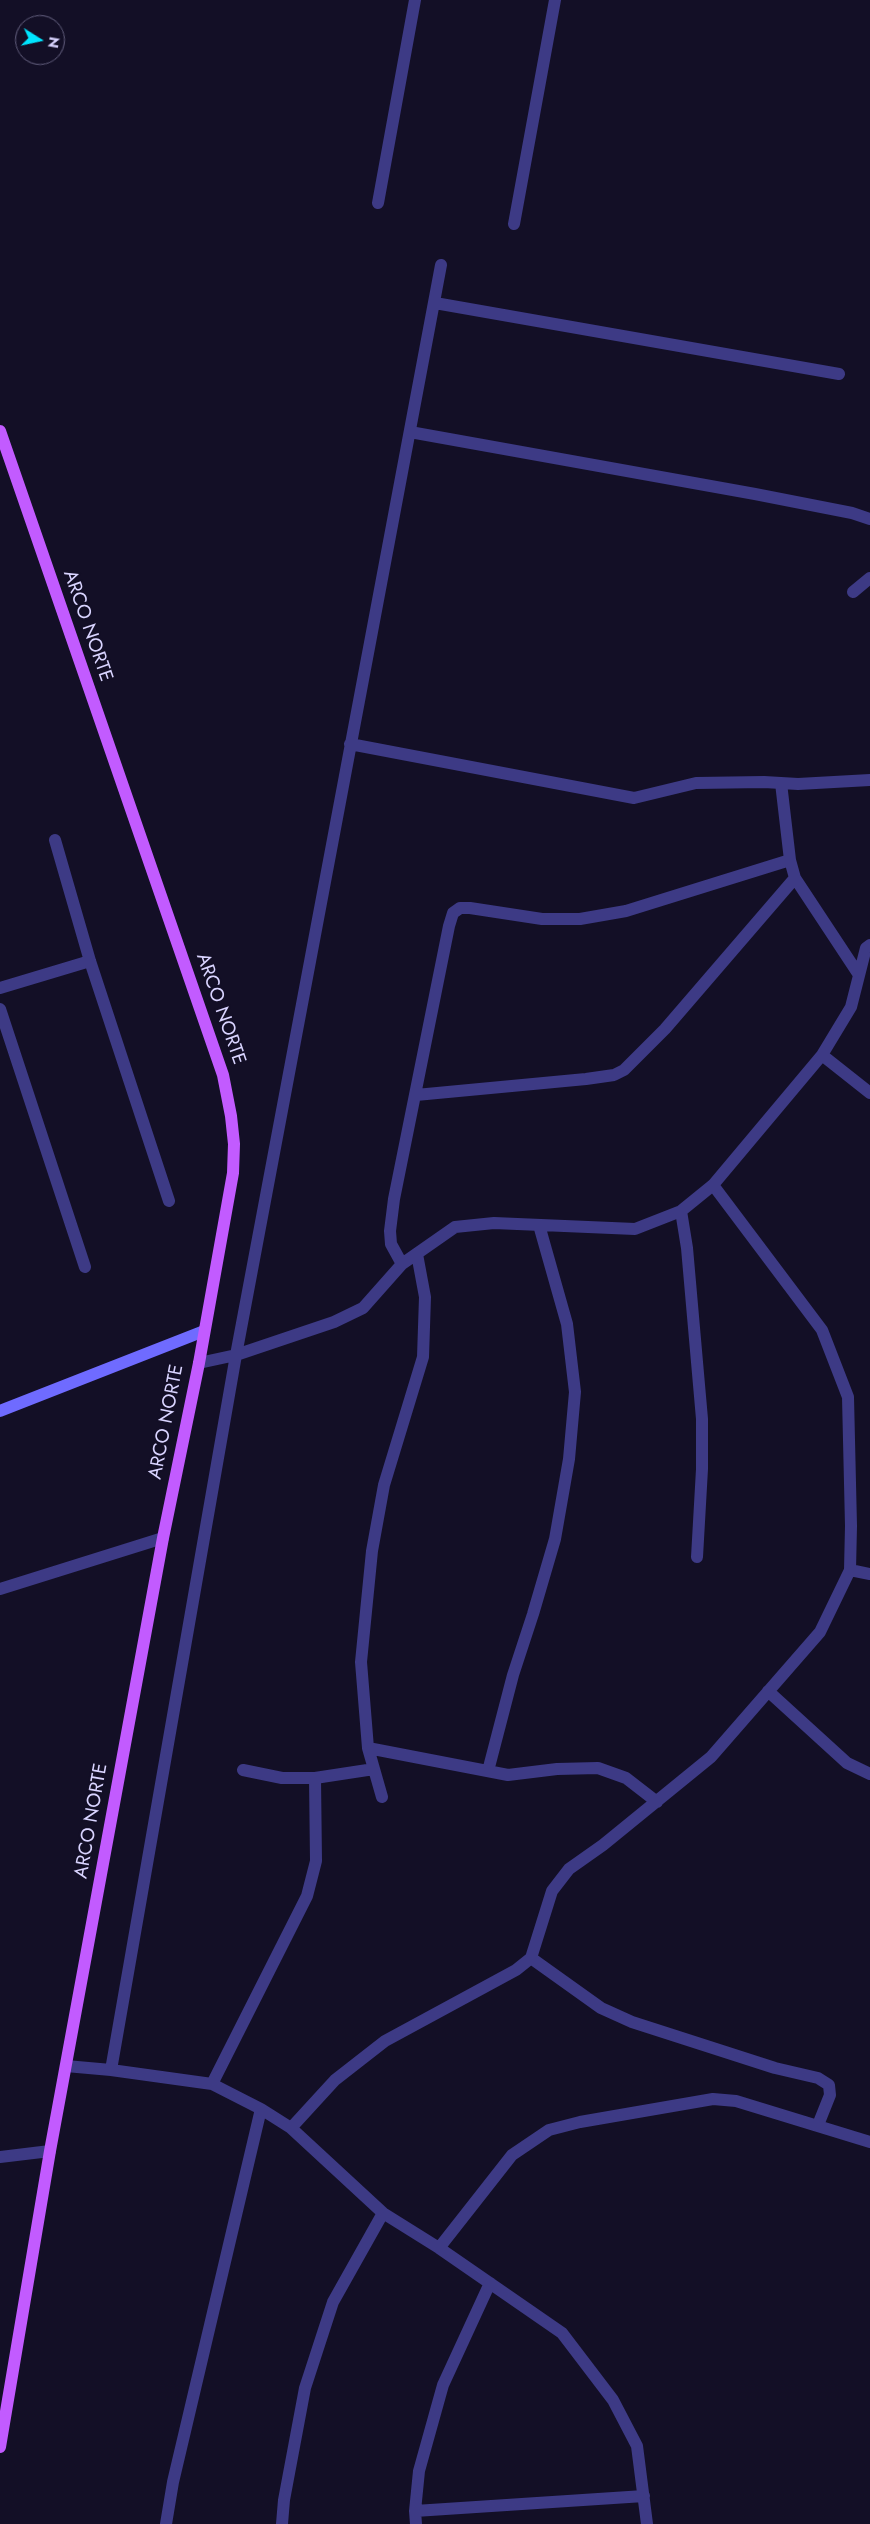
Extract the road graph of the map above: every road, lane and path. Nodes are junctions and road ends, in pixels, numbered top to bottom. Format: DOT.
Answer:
graph roads {
  1 [pos="415,0"];
  2 [pos="555,0"];
  3 [pos="378,203"];
  4 [pos="514,224"];
  5 [pos="441,265"];
  6 [pos="435,303"];
  7 [pos="839,374"];
  8 [pos="0,431"];
  9 [pos="410,432"];
  10 [pos="870,520"];
  11 [pos="870,578"];
  12 [pos="853,592"];
  13 [pos="350,744"];
  14 [pos="870,780"];
  15 [pos="780,783"];
  16 [pos="55,840"];
  17 [pos="790,860"];
  18 [pos="795,878"];
  19 [pos="870,945"];
  20 [pos="90,961"];
  21 [pos="859,975"];
  22 [pos="0,988"];
  23 [pos="0,1009"];
  24 [pos="822,1055"];
  25 [pos="870,1093"];
  26 [pos="416,1095"];
  27 [pos="713,1185"];
  28 [pos="169,1200"];
  29 [pos="681,1211"];
  30 [pos="540,1224"];
  31 [pos="417,1254"];
  32 [pos="402,1264"];
  33 [pos="85,1267"];
  34 [pos="204,1331"];
  35 [pos="236,1355"];
  36 [pos="198,1363"];
  37 [pos="0,1411"];
  38 [pos="163,1538"];
  39 [pos="697,1557"];
  40 [pos="850,1570"];
  41 [pos="870,1574"];
  42 [pos="0,1589"];
  43 [pos="768,1691"];
  44 [pos="368,1748"];
  45 [pos="374,1769"];
  46 [pos="243,1770"];
  47 [pos="488,1771"];
  48 [pos="870,1774"];
  49 [pos="315,1778"];
  50 [pos="382,1797"];
  51 [pos="656,1802"];
  52 [pos="531,1958"];
  53 [pos="66,2066"];
  54 [pos="112,2070"];
  55 [pos="212,2084"];
  56 [pos="261,2109"];
  57 [pos="818,2125"];
  58 [pos="291,2128"];
  59 [pos="870,2142"];
  60 [pos="50,2151"];
  61 [pos="0,2157"];
  62 [pos="383,2212"];
  63 [pos="439,2248"];
  64 [pos="490,2283"];
  65 [pos="0,2447"];
  66 [pos="644,2496"];
  67 [pos="415,2510"];
  68 [pos="166,2524"];
  69 [pos="282,2524"];
  70 [pos="416,2524"];
  71 [pos="647,2524"];
  1 -- 3 [label="street"];
  2 -- 4 [label="street"];
  5 -- 6 [label="street"];
  6 -- 7 [label="street"];
  6 -- 9 [label="street"];
  8 -- 34 [label="main road, ARCO NORTE"];
  9 -- 10 [label="street"];
  9 -- 13 [label="street"];
  11 -- 12 [label="street"];
  13 -- 15 [label="street"];
  13 -- 35 [label="street"];
  14 -- 15 [label="street"];
  15 -- 17 [label="street"];
  16 -- 20 [label="street"];
  17 -- 18 [label="street"];
  17 -- 26 [label="street"];
  18 -- 21 [label="street"];
  18 -- 26 [label="street"];
  19 -- 21 [label="street"];
  20 -- 22 [label="street"];
  20 -- 28 [label="street"];
  21 -- 24 [label="street"];
  23 -- 33 [label="street"];
  24 -- 25 [label="street"];
  24 -- 27 [label="street"];
  26 -- 32 [label="street"];
  27 -- 29 [label="street"];
  27 -- 40 [label="street"];
  29 -- 30 [label="street"];
  29 -- 39 [label="street"];
  30 -- 31 [label="street"];
  30 -- 47 [label="street"];
  31 -- 32 [label="street"];
  31 -- 44 [label="street"];
  32 -- 35 [label="street"];
  34 -- 36 [label="main road, ARCO NORTE"];
  34 -- 37 [label="main road"];
  35 -- 36 [label="street"];
  35 -- 54 [label="street"];
  36 -- 38 [label="main road, ARCO NORTE"];
  38 -- 42 [label="street"];
  38 -- 53 [label="main road, ARCO NORTE"];
  40 -- 41 [label="street"];
  40 -- 43 [label="street"];
  43 -- 48 [label="street"];
  43 -- 51 [label="street"];
  44 -- 45 [label="street"];
  44 -- 47 [label="street"];
  45 -- 49 [label="street"];
  45 -- 50 [label="street"];
  46 -- 49 [label="street"];
  47 -- 51 [label="street"];
  49 -- 55 [label="street"];
  51 -- 52 [label="street"];
  52 -- 57 [label="street"];
  52 -- 58 [label="street"];
  53 -- 54 [label="street"];
  53 -- 60 [label="main road, ARCO NORTE"];
  54 -- 55 [label="street"];
  55 -- 56 [label="street"];
  56 -- 58 [label="street"];
  56 -- 68 [label="street"];
  57 -- 59 [label="street"];
  57 -- 63 [label="street"];
  58 -- 62 [label="street"];
  60 -- 61 [label="street"];
  60 -- 65 [label="main road, ARCO NORTE"];
  62 -- 63 [label="street"];
  62 -- 69 [label="street"];
  63 -- 64 [label="street"];
  64 -- 66 [label="street"];
  64 -- 67 [label="street"];
  66 -- 67 [label="street"];
  66 -- 71 [label="street"];
  67 -- 70 [label="street"];
}
